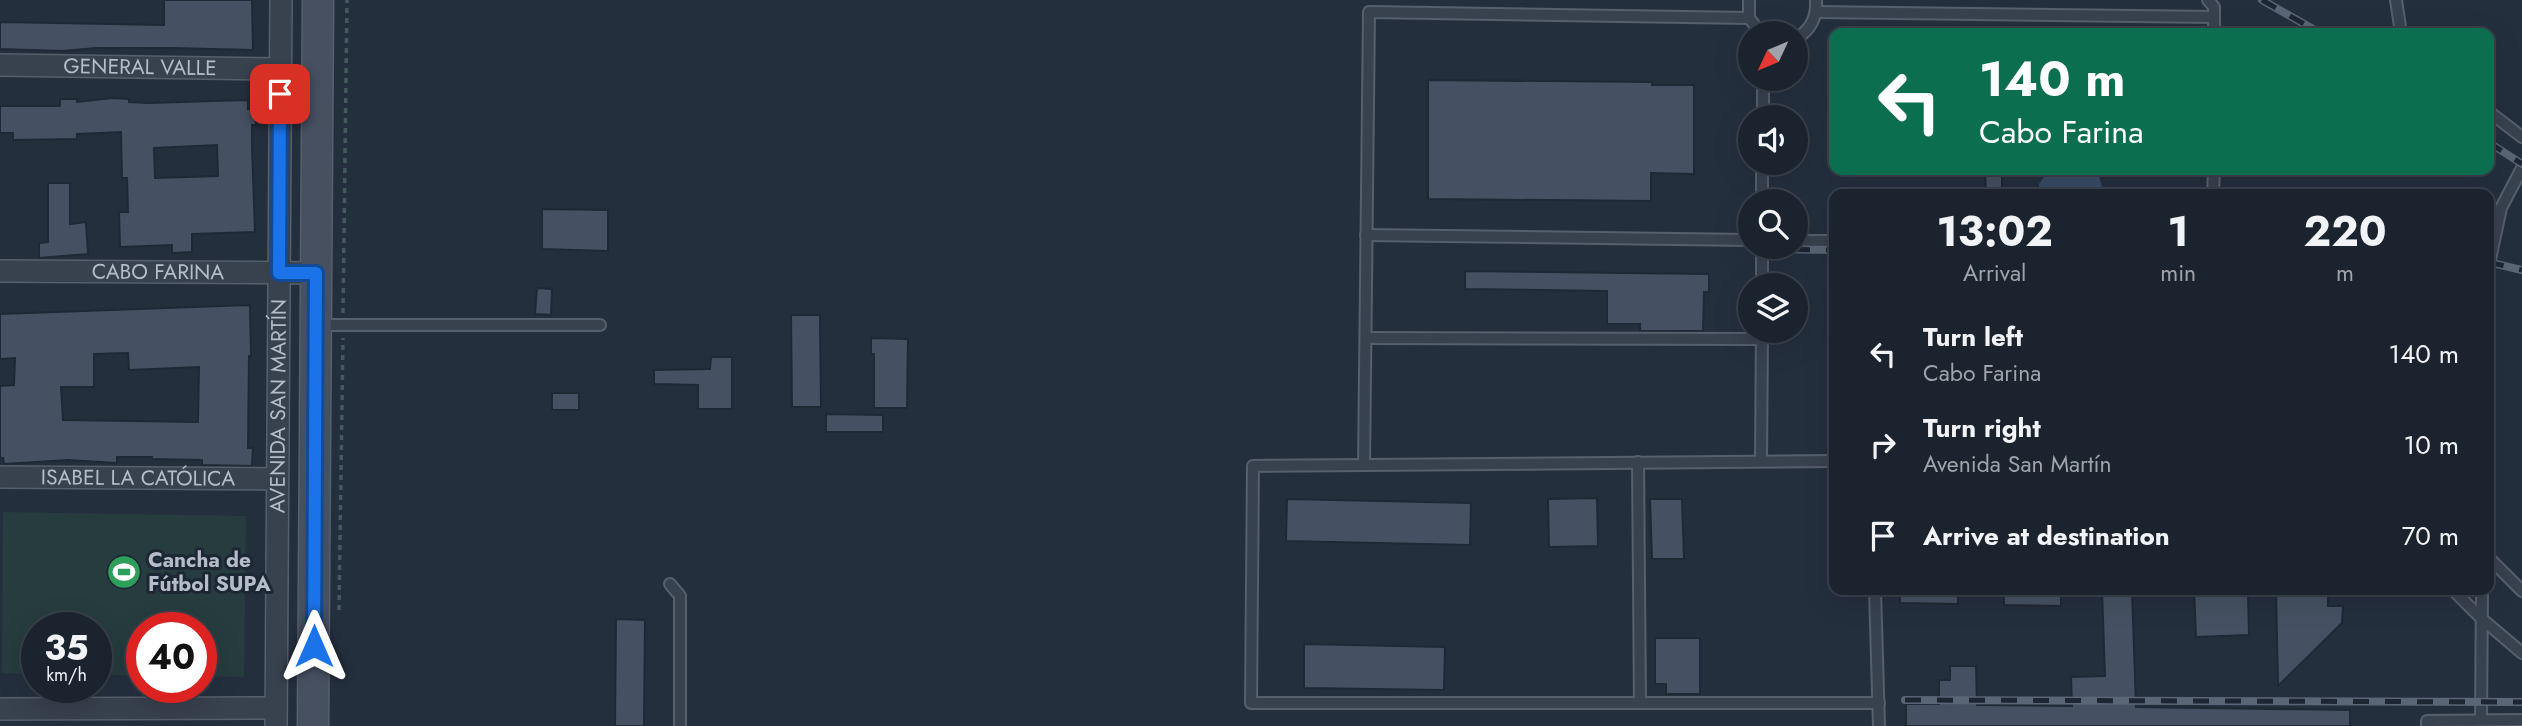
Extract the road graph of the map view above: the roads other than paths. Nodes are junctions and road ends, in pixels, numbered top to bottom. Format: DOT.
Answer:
graph roads {
  1 [pos="281,0"];
  2 [pos="318,0"];
  3 [pos="1749,0"];
  4 [pos="1816,0"];
  5 [pos="2208,0"];
  6 [pos="2396,0"];
  7 [pos="1816,12"];
  8 [pos="2214,16"];
  9 [pos="1749,18"];
  10 [pos="1751,21"];
  11 [pos="2214,28"];
  12 [pos="2400,28"];
  13 [pos="1808,29"];
  14 [pos="0,65"];
  15 [pos="280,69"];
  16 [pos="2494,116"];
  17 [pos="2522,138"];
  18 [pos="2522,168"];
  19 [pos="1366,235"];
  20 [pos="1738,240"];
  21 [pos="1808,240"];
  22 [pos="1829,241"];
  23 [pos="2494,241"];
  24 [pos="0,271"];
  25 [pos="279,273"];
  26 [pos="316,273"];
  27 [pos="330,325"];
  28 [pos="600,325"];
  29 [pos="1738,335"];
  30 [pos="1366,338"];
  31 [pos="1762,343"];
  32 [pos="1761,461"];
  33 [pos="1829,461"];
  34 [pos="1638,462"];
  35 [pos="1364,465"];
  36 [pos="0,477"];
  37 [pos="277,479"];
  38 [pos="2494,563"];
  39 [pos="670,584"];
  40 [pos="2522,591"];
  41 [pos="1875,595"];
  42 [pos="2458,595"];
  43 [pos="2482,595"];
  44 [pos="2482,620"];
  45 [pos="2522,653"];
  46 [pos="1640,703"];
  47 [pos="1879,703"];
  48 [pos="0,709"];
  49 [pos="276,717"];
  50 [pos="2481,720"];
  51 [pos="2522,720"];
  52 [pos="313,726"];
  53 [pos="680,726"];
  54 [pos="1879,726"];
  55 [pos="2427,726"];
  1 -- 15 [label="street, AVENIDA SAN MARTÍN"];
  2 -- 26 [label="street, AVENIDA SAN MARTÍN"];
  3 -- 9 [label="lane"];
  4 -- 7 [label="lane"];
  5 -- 8 [label="lane"];
  6 -- 12 [label="lane"];
  7 -- 8 [label="lane"];
  7 -- 13 [label="lane"];
  8 -- 11 [label="lane"];
  9 -- 10 [label="lane"];
  9 -- 19 [label="lane"];
  14 -- 15 [label="street, GENERAL VALLE"];
  15 -- 25 [label="street, AVENIDA SAN MARTÍN"];
  16 -- 17 [label="lane"];
  18 -- 23 [label="lane"];
  19 -- 20 [label="lane"];
  19 -- 30 [label="lane"];
  21 -- 22 [label="lane"];
  24 -- 25 [label="street, CABO FARINA"];
  25 -- 26 [label="street, CABO FARINA"];
  25 -- 37 [label="street, AVENIDA SAN MARTÍN"];
  26 -- 27 [label="street, AVENIDA SAN MARTÍN"];
  27 -- 28 [label="lane"];
  27 -- 52 [label="street, AVENIDA SAN MARTÍN"];
  29 -- 30 [label="lane"];
  30 -- 35 [label="lane"];
  31 -- 32 [label="lane"];
  32 -- 33 [label="lane"];
  32 -- 34 [label="lane"];
  34 -- 35 [label="lane"];
  34 -- 46 [label="lane"];
  35 -- 46 [label="lane"];
  36 -- 37 [label="street, ISABEL LA CATÓLICA"];
  37 -- 49 [label="street, AVENIDA SAN MARTÍN"];
  38 -- 40 [label="lane"];
  39 -- 53 [label="lane"];
  41 -- 47 [label="lane"];
  42 -- 44 [label="lane"];
  43 -- 44 [label="lane"];
  44 -- 45 [label="lane"];
  44 -- 50 [label="lane"];
  46 -- 47 [label="lane"];
  47 -- 54 [label="lane"];
  48 -- 49 [label="street"];
  50 -- 51 [label="lane"];
  50 -- 55 [label="lane"];
}
